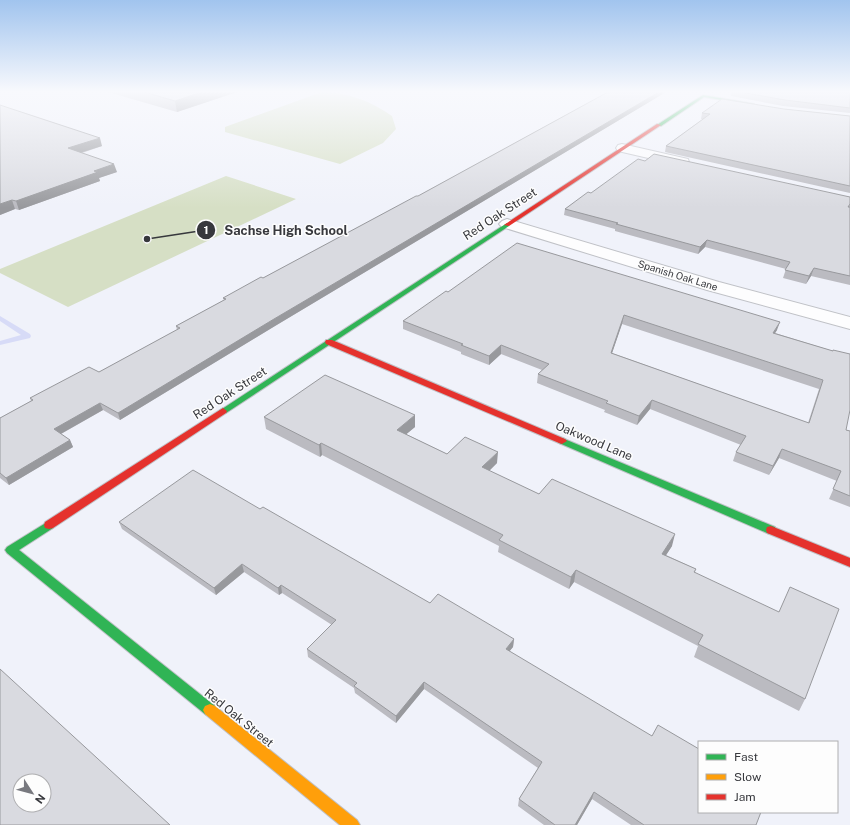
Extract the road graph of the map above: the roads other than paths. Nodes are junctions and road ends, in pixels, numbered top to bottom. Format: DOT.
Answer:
graph roads {
  1 [pos="649,130"];
  2 [pos="622,148"];
  3 [pos="697,165"];
  4 [pos="507,224"];
  5 [pos="850,323"];
  6 [pos="328,342"];
  7 [pos="850,563"];
  8 [pos="352,825"];
  1 -- 2 [label="street, Red Oak Street"];
  2 -- 3 [label="street"];
  2 -- 4 [label="street, Red Oak Street"];
  4 -- 5 [label="street, Spanish Oak Lane"];
  4 -- 6 [label="street, Red Oak Street"];
  6 -- 7 [label="street, Oakwood Lane"];
  6 -- 8 [label="street, Red Oak Street"];
}
